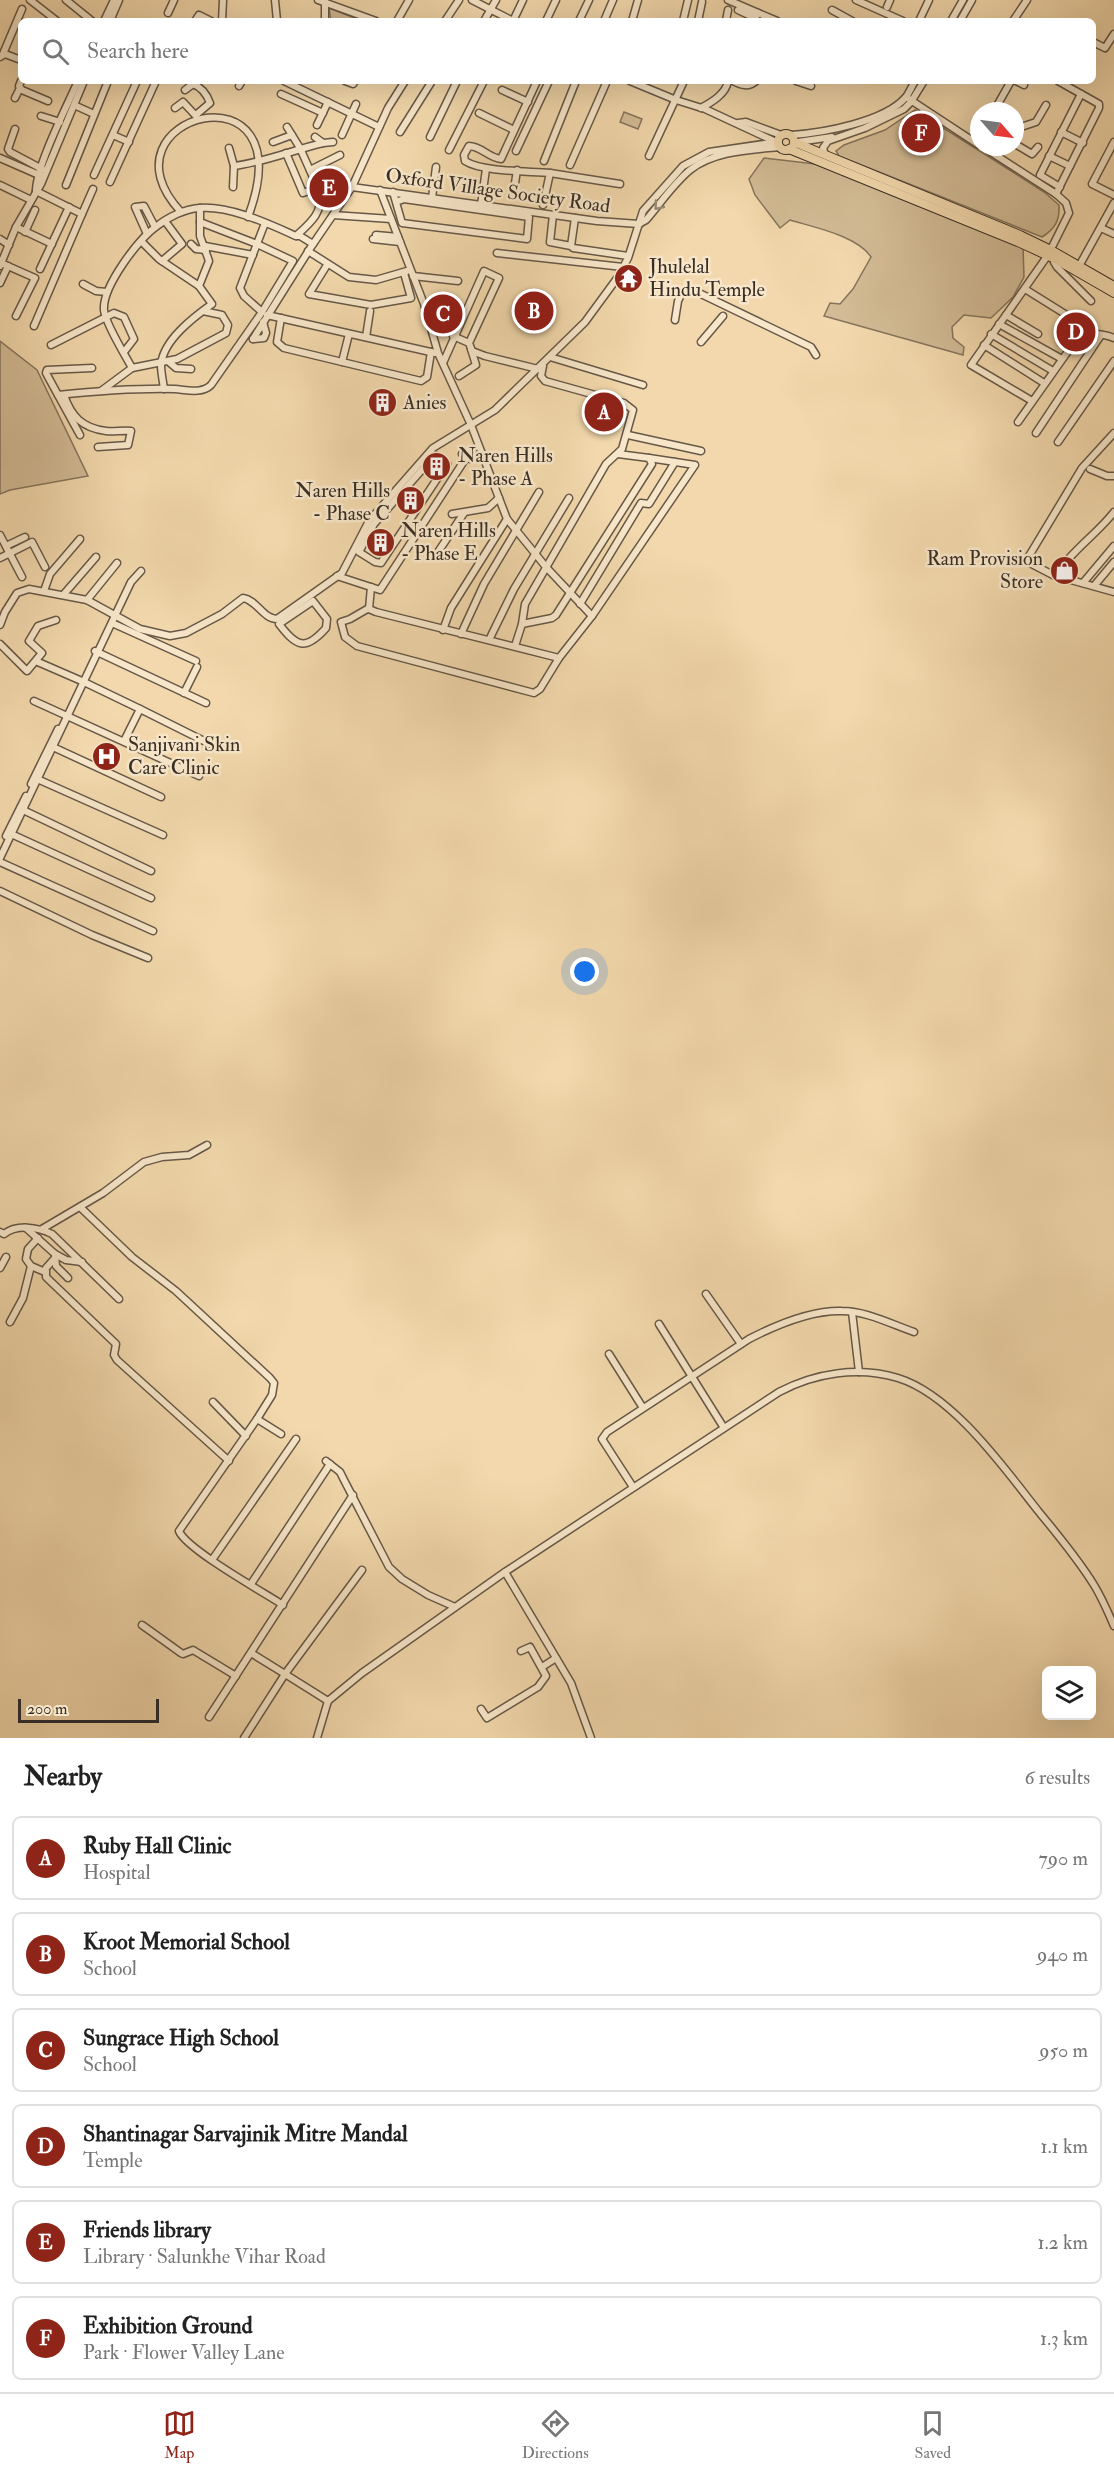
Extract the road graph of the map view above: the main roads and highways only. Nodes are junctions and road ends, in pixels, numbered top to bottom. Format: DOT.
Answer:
graph roads {
  1 [pos="791,142"];
  2 [pos="1051,255"];
  3 [pos="1078,268"];
  4 [pos="1114,286"];
  5 [pos="1114,293"];
  1 -- 1 [label="main road"];
  1 -- 2 [label="main road"];
  1 -- 2 [label="main road"];
  2 -- 3 [label="main road"];
  3 -- 4 [label="main road"];
  3 -- 5 [label="main road"];
}
